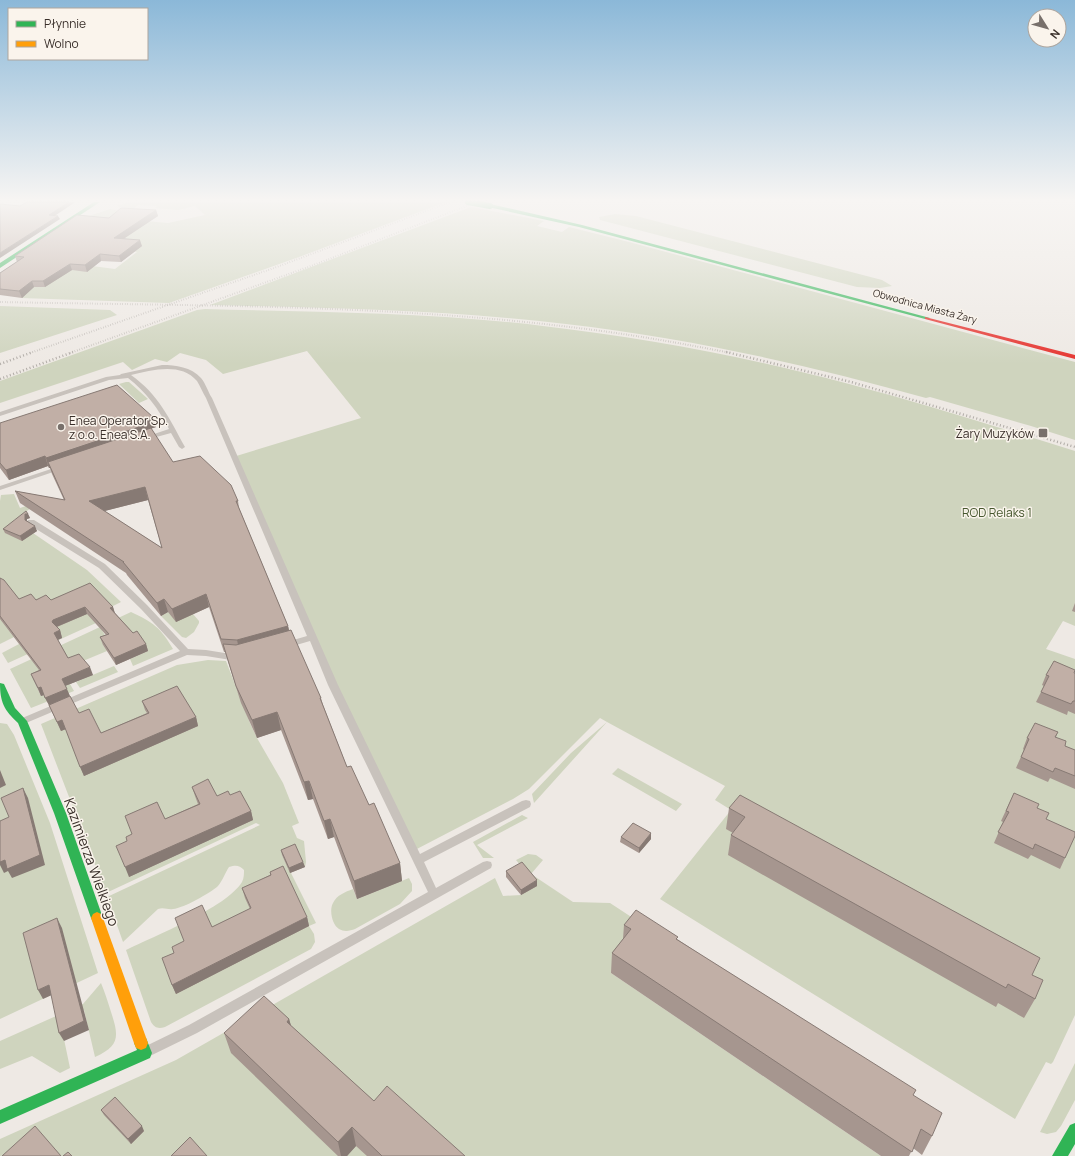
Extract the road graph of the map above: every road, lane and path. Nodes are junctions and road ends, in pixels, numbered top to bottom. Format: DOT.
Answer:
graph roads {
  1 [pos="15,256"];
  2 [pos="693,256"];
  3 [pos="0,266"];
  4 [pos="1075,357"];
  5 [pos="123,375"];
  6 [pos="0,414"];
  7 [pos="172,430"];
  8 [pos="139,441"];
  9 [pos="182,447"];
  10 [pos="68,465"];
  11 [pos="0,488"];
  12 [pos="31,522"];
  13 [pos="313,637"];
  14 [pos="278,647"];
  15 [pos="186,652"];
  16 [pos="245,657"];
  17 [pos="0,687"];
  18 [pos="22,721"];
  19 [pos="526,804"];
  20 [pos="417,860"];
  21 [pos="487,865"];
  22 [pos="434,894"];
  23 [pos="145,1053"];
  24 [pos="0,1117"];
  25 [pos="1075,1130"];
  26 [pos="1060,1156"];
  1 -- 3 [label="main road"];
  2 -- 4 [label="main road, Obwodnica Miasta Żary, bridge"];
  5 -- 6 [label="lane"];
  5 -- 7 [label="lane"];
  5 -- 13 [label="lane"];
  7 -- 8 [label="lane"];
  7 -- 9 [label="lane"];
  10 -- 11 [label="lane"];
  12 -- 15 [label="lane"];
  13 -- 14 [label="lane"];
  13 -- 20 [label="lane"];
  15 -- 16 [label="lane"];
  15 -- 18 [label="lane"];
  17 -- 18 [label="main road, Kazimierza Wielkiego"];
  18 -- 23 [label="main road, Kazimierza Wielkiego"];
  19 -- 20 [label="lane"];
  20 -- 22 [label="lane"];
  21 -- 22 [label="lane"];
  22 -- 23 [label="lane"];
  23 -- 24 [label="main road"];
  25 -- 26 [label="main road"];
}
